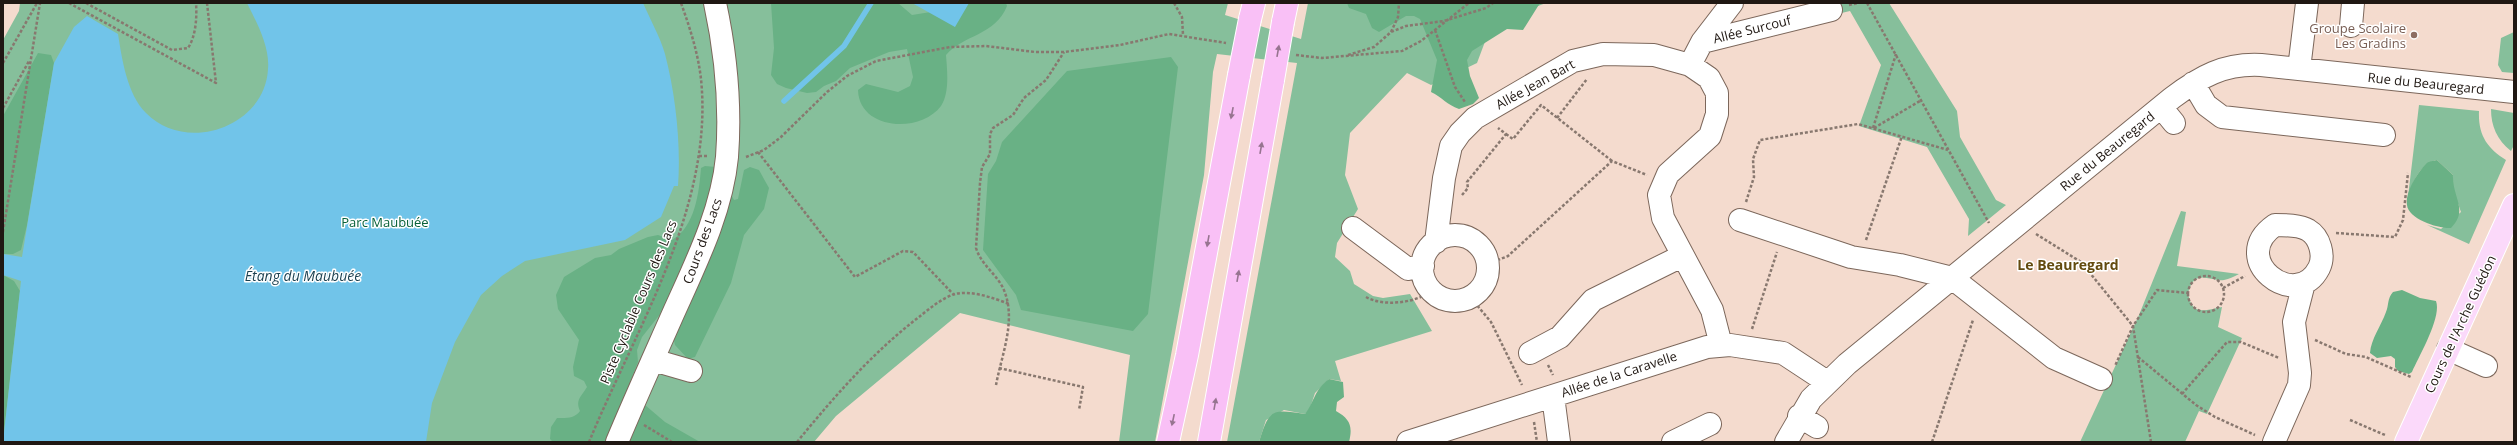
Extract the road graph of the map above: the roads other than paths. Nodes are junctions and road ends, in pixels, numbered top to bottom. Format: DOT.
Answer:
graph roads {
  1 [pos="715,3"];
  2 [pos="1732,3"];
  3 [pos="1784,3"];
  4 [pos="2307,3"];
  5 [pos="2353,3"];
  6 [pos="1832,10"];
  7 [pos="1252,11"];
  8 [pos="1285,12"];
  9 [pos="1802,16"];
  10 [pos="2351,26"];
  11 [pos="1702,42"];
  12 [pos="1690,65"];
  13 [pos="2300,69"];
  14 [pos="2193,83"];
  15 [pos="2514,92"];
  16 [pos="2384,135"];
  17 [pos="2514,205"];
  18 [pos="1742,214"];
  19 [pos="1353,228"];
  20 [pos="1436,242"];
  21 [pos="1682,256"];
  22 [pos="1423,266"];
  23 [pos="1952,278"];
  24 [pos="2304,283"];
  25 [pos="1721,345"];
  26 [pos="2448,349"];
  27 [pos="1530,353"];
  28 [pos="653,360"];
  29 [pos="2486,366"];
  30 [pos="692,371"];
  31 [pos="2107,375"];
  32 [pos="1827,382"];
  33 [pos="1553,396"];
  34 [pos="1710,424"];
  35 [pos="1430,438"];
  36 [pos="2265,439"];
  37 [pos="617,442"];
  38 [pos="1168,442"];
  39 [pos="1209,442"];
  40 [pos="1408,442"];
  41 [pos="1559,442"];
  42 [pos="1673,442"];
  43 [pos="1786,442"];
  44 [pos="2406,442"];
  1 -- 28 [label="street, Cours des Lacs"];
  2 -- 11 [label="street, Allée Surcouf"];
  3 -- 9 [label="street, Allée Surcouf"];
  4 -- 13 [label="street"];
  5 -- 10 [label="street"];
  6 -- 9 [label="street, Allée Surcouf"];
  7 -- 38 [label="highway, one-way, bridge"];
  39 -- 8 [label="highway, one-way, bridge"];
  9 -- 11 [label="street, Allée Surcouf"];
  11 -- 12 [label="street, Allée Surcouf"];
  12 -- 20 [label="street, Allée Jean Bart"];
  12 -- 21 [label="street, Allée Jean Bart"];
  13 -- 14 [label="street, Rue du Beauregard"];
  13 -- 15 [label="street, Rue du Beauregard"];
  14 -- 16 [label="street"];
  14 -- 23 [label="street, Rue du Beauregard"];
  17 -- 26 [label="main road, Cours de l'Arche Guédon"];
  18 -- 23 [label="street"];
  19 -- 22 [label="street"];
  20 -- 22 [label="street"];
  20 -- 22 [label="street"];
  21 -- 25 [label="street, Allée Jean Bart"];
  21 -- 27 [label="street"];
  23 -- 31 [label="street"];
  23 -- 32 [label="street, Rue du Beauregard"];
  24 -- 24 [label="street"];
  24 -- 36 [label="street"];
  25 -- 32 [label="street, Allée de la Caravelle"];
  25 -- 33 [label="street, Allée de la Caravelle"];
  26 -- 29 [label="street"];
  26 -- 44 [label="main road, Cours de l'Arche Guédon"];
  28 -- 30 [label="street"];
  28 -- 37 [label="street, Cours des Lacs"];
  32 -- 43 [label="street, Rue du Beauregard"];
  33 -- 35 [label="street, Allée de la Caravelle"];
  33 -- 41 [label="street"];
  34 -- 42 [label="street"];
  35 -- 40 [label="street, Allée de la Caravelle"];
}
